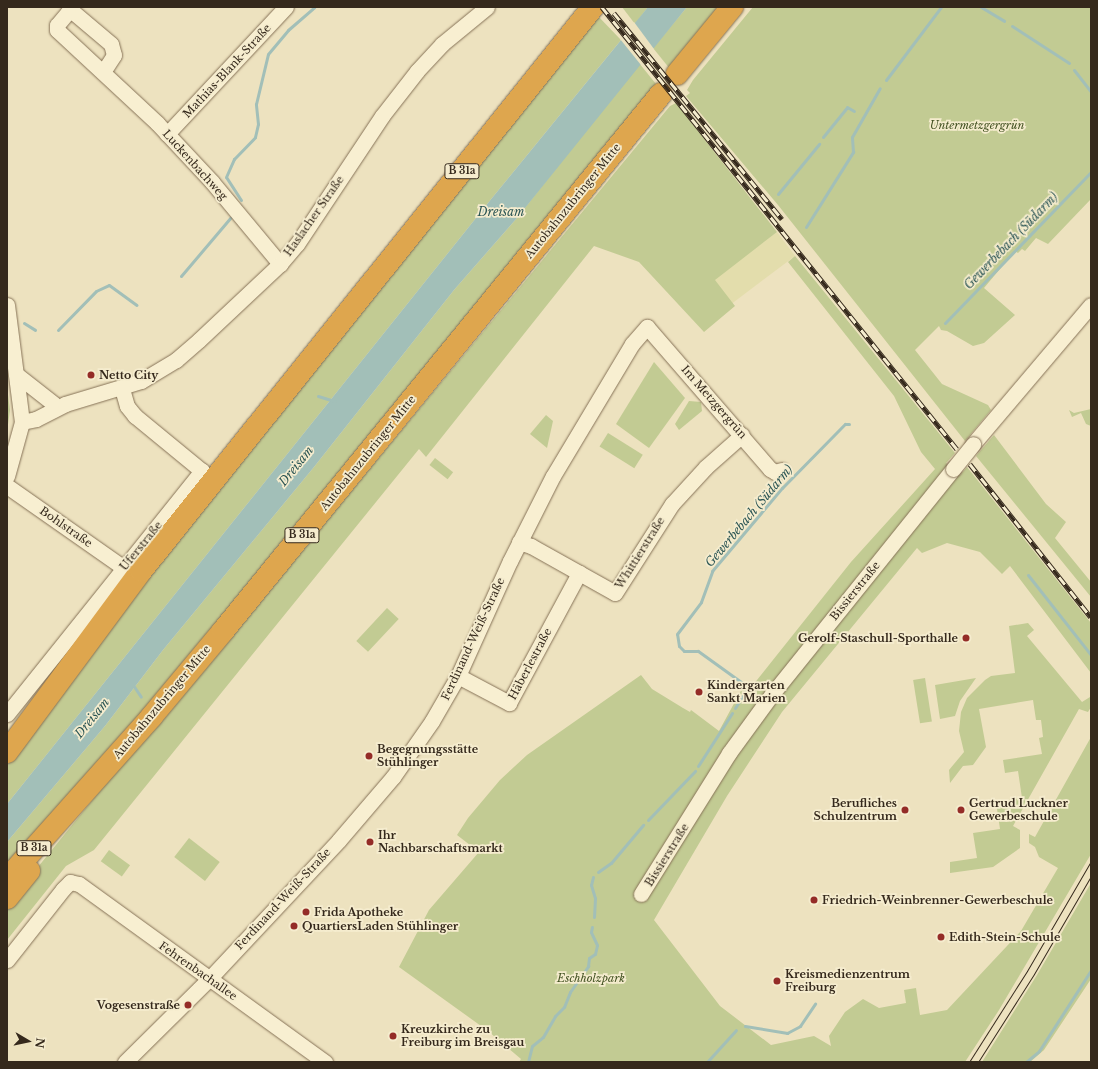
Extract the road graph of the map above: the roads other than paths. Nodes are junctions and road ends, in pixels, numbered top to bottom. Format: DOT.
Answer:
graph roads {
  1 [pos="286,7"];
  2 [pos="487,7"];
  3 [pos="593,7"];
  4 [pos="732,7"];
  5 [pos="103,72"];
  6 [pos="677,74"];
  7 [pos="661,94"];
  8 [pos="167,134"];
  9 [pos="280,264"];
  10 [pos="7,305"];
  11 [pos="1091,305"];
  12 [pos="647,327"];
  13 [pos="17,375"];
  14 [pos="122,388"];
  15 [pos="59,404"];
  16 [pos="22,415"];
  17 [pos="742,435"];
  18 [pos="782,470"];
  19 [pos="7,476"];
  20 [pos="7,486"];
  21 [pos="519,542"];
  22 [pos="124,568"];
  23 [pos="579,573"];
  24 [pos="458,676"];
  25 [pos="7,714"];
  26 [pos="27,722"];
  27 [pos="7,741"];
  28 [pos="7,752"];
  29 [pos="60,818"];
  30 [pos="7,879"];
  31 [pos="641,894"];
  32 [pos="7,898"];
  33 [pos="7,960"];
  34 [pos="209,979"];
  35 [pos="125,1062"];
  36 [pos="325,1062"];
  1 -- 8 [label="street, Mathias-Blank-Straße"];
  2 -- 9 [label="street, Haslacher Straße"];
  3 -- 26 [label="highway, B 31a"];
  4 -- 6 [label="highway"];
  5 -- 8 [label="street, Luckenbachweg"];
  7 -- 29 [label="highway, Autobahnzubringer Mitte / B 31a"];
  8 -- 9 [label="street, Luckenbachweg"];
  9 -- 14 [label="street, Haslacher Straße"];
  10 -- 13 [label="street"];
  11 -- 31 [label="street, Bissierstraße, bridge"];
  12 -- 17 [label="street, Im Metzgergrün"];
  12 -- 21 [label="street, Ferdinand-Weiß-Straße"];
  13 -- 15 [label="street"];
  13 -- 16 [label="street"];
  14 -- 15 [label="street, Haslacher Straße"];
  14 -- 22 [label="street, Uferstraße"];
  15 -- 16 [label="street, Haslacher Straße"];
  16 -- 19 [label="street"];
  17 -- 18 [label="street, Im Metzgergrün"];
  17 -- 23 [label="street, Whittierstraße"];
  20 -- 22 [label="street, Bohlstraße"];
  21 -- 23 [label="street, Whittierstraße"];
  21 -- 24 [label="street, Ferdinand-Weiß-Straße"];
  22 -- 25 [label="street, Uferstraße"];
  23 -- 24 [label="street, Häberlestraße"];
  24 -- 34 [label="street, Ferdinand-Weiß-Straße"];
  26 -- 27 [label="highway"];
  26 -- 28 [label="highway, B 31a"];
  29 -- 30 [label="highway, Autobahnzubringer Mitte / B 31a"];
  29 -- 32 [label="highway"];
  33 -- 34 [label="street, Fehrenbachallee"];
  34 -- 35 [label="street, Ferdinand-Weiß-Straße"];
  34 -- 36 [label="street, Fehrenbachallee"];
}
